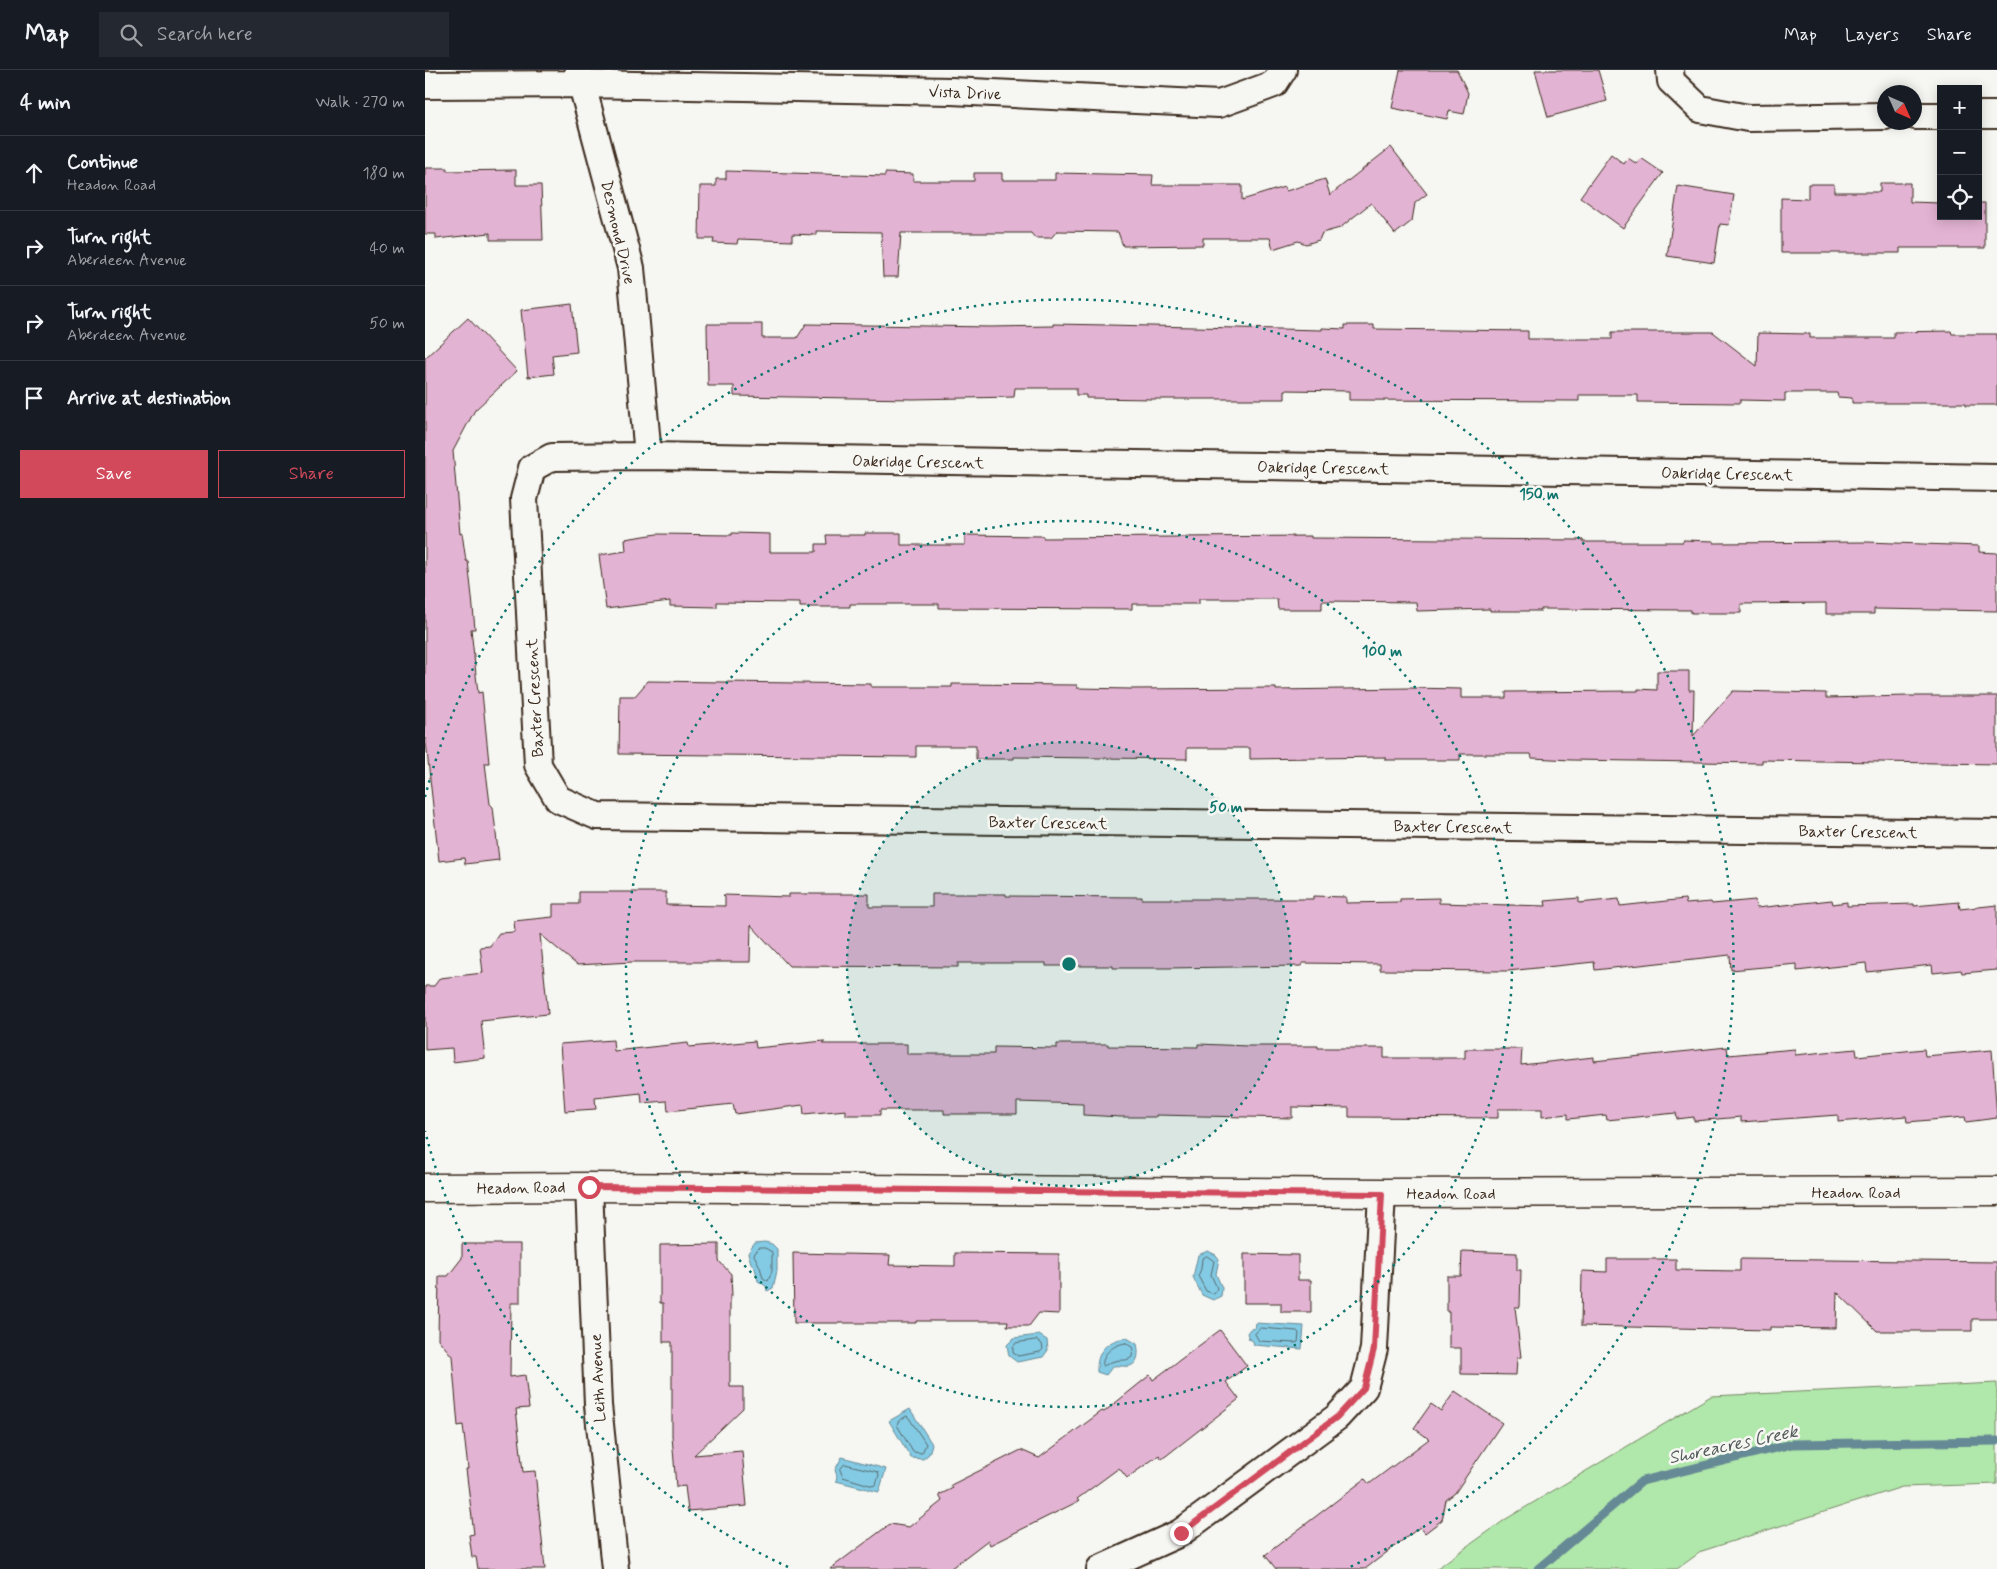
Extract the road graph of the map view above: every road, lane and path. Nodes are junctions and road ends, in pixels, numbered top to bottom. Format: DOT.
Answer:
graph roads {
  1 [pos="1283,70"];
  2 [pos="1669,70"];
  3 [pos="579,77"];
  4 [pos="949,80"];
  5 [pos="425,85"];
  6 [pos="1982,115"];
  7 [pos="1997,115"];
  8 [pos="1877,116"];
  9 [pos="1922,116"];
  10 [pos="1937,116"];
  11 [pos="648,456"];
  12 [pos="1997,478"];
  13 [pos="1997,833"];
  14 [pos="589,1187"];
  15 [pos="425,1188"];
  16 [pos="1997,1191"];
  17 [pos="1382,1194"];
  18 [pos="615,1569"];
  19 [pos="1100,1569"];
  1 -- 4 [label="street, Vista Drive"];
  2 -- 8 [label="street"];
  3 -- 4 [label="street, Vista Drive"];
  3 -- 5 [label="street, Vista Drive"];
  3 -- 11 [label="street, Desmond Drive"];
  6 -- 7 [label="street"];
  9 -- 10 [label="street"];
  11 -- 12 [label="street, Oakridge Crescent"];
  11 -- 13 [label="street, Baxter Crescent"];
  14 -- 15 [label="street, Headon Road"];
  14 -- 17 [label="street, Headon Road"];
  14 -- 18 [label="street, Leith Avenue"];
  16 -- 17 [label="street, Headon Road"];
  17 -- 19 [label="street"];
}
